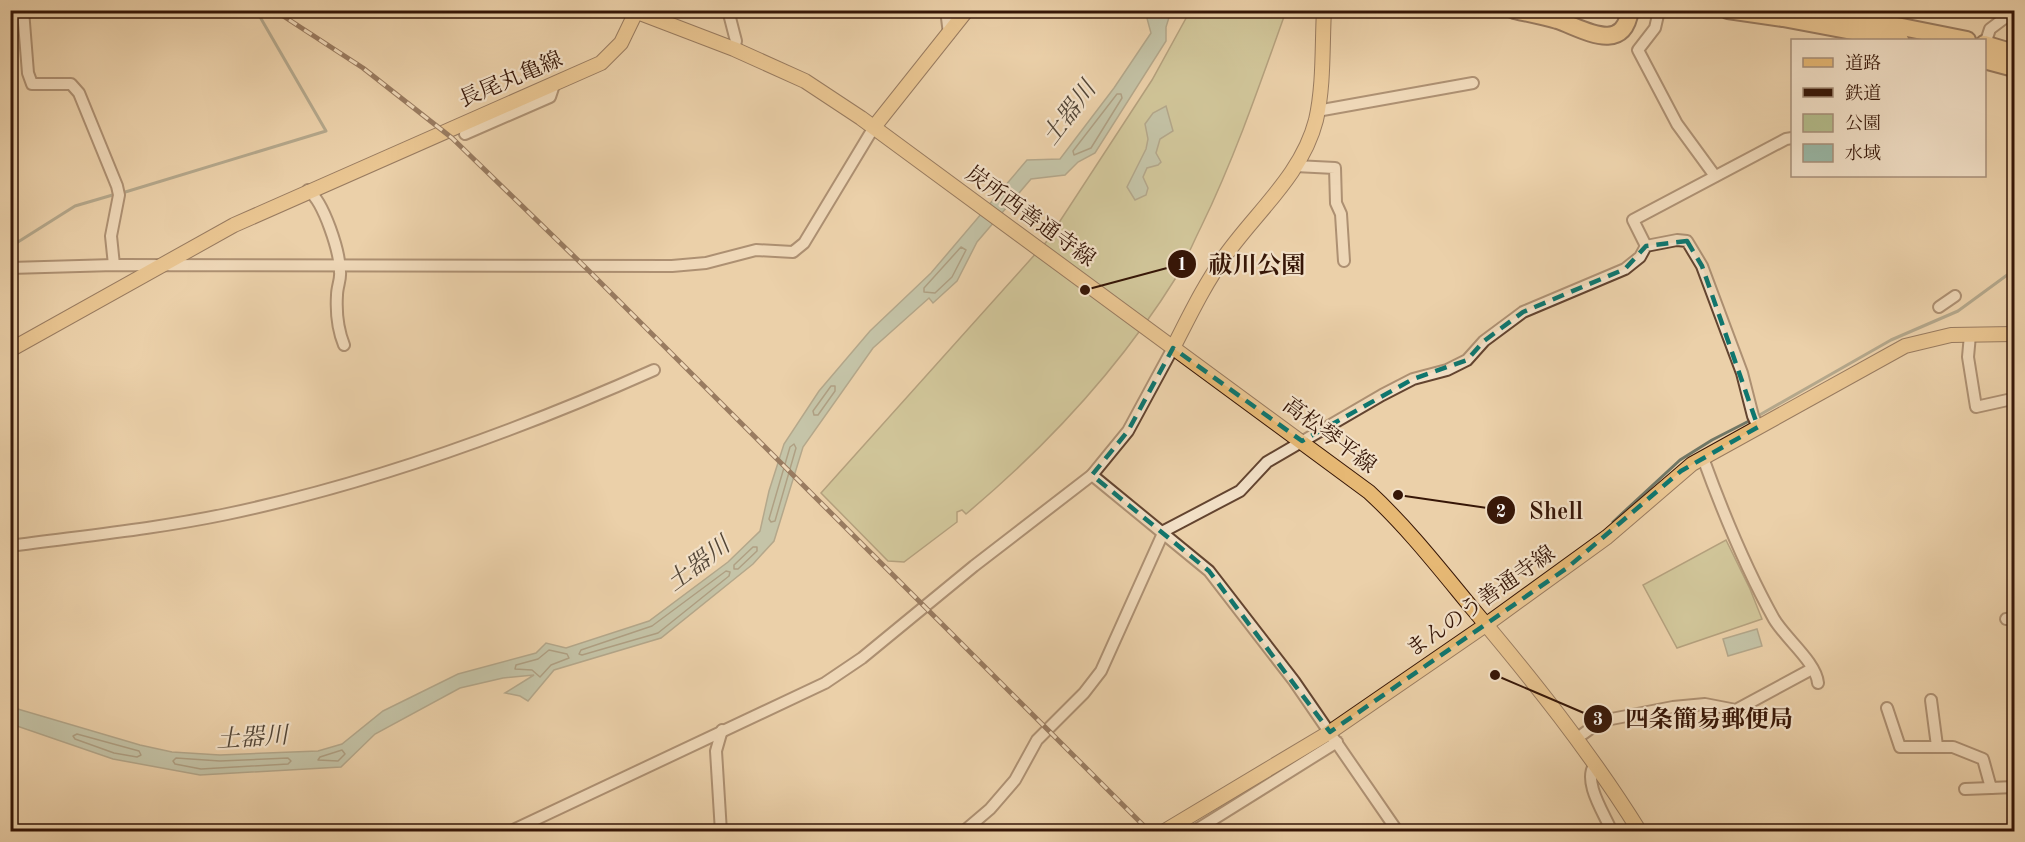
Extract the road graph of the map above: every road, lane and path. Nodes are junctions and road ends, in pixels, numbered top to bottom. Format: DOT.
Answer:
graph roads {
  1 [pos="23,10"];
  2 [pos="728,10"];
  3 [pos="946,10"];
  4 [pos="967,10"];
  5 [pos="1324,10"];
  6 [pos="1514,10"];
  7 [pos="1630,10"];
  8 [pos="1728,10"];
  9 [pos="1817,10"];
  10 [pos="634,11"];
  11 [pos="2014,11"];
  12 [pos="1658,15"];
  13 [pos="949,34"];
  14 [pos="1895,39"];
  15 [pos="1962,39"];
  16 [pos="1986,46"];
  17 [pos="734,49"];
  18 [pos="1986,50"];
  19 [pos="1986,51"];
  20 [pos="2014,53"];
  21 [pos="2014,68"];
  22 [pos="1473,83"];
  23 [pos="554,85"];
  24 [pos="1317,111"];
  25 [pos="880,132"];
  26 [pos="465,134"];
  27 [pos="1791,138"];
  28 [pos="1295,166"];
  29 [pos="1715,176"];
  30 [pos="308,190"];
  31 [pos="1646,246"];
  32 [pos="1344,261"];
  33 [pos="114,265"];
  34 [pos="158,267"];
  35 [pos="340,267"];
  36 [pos="10,268"];
  37 [pos="1955,296"];
  38 [pos="1939,307"];
  39 [pos="2014,334"];
  40 [pos="1970,335"];
  41 [pos="344,345"];
  42 [pos="1173,348"];
  43 [pos="10,350"];
  44 [pos="654,370"];
  45 [pos="2012,399"];
  46 [pos="1756,421"];
  47 [pos="1302,441"];
  48 [pos="1703,458"];
  49 [pos="1092,475"];
  50 [pos="1164,531"];
  51 [pos="10,546"];
  52 [pos="1487,624"];
  53 [pos="1810,670"];
  54 [pos="1818,683"];
  55 [pos="1931,700"];
  56 [pos="1887,708"];
  57 [pos="722,730"];
  58 [pos="1333,737"];
  59 [pos="1576,739"];
  60 [pos="1937,746"];
  61 [pos="1595,764"];
  62 [pos="2014,787"];
  63 [pos="1991,788"];
  64 [pos="1965,789"];
  65 [pos="509,831"];
  66 [pos="721,831"];
  67 [pos="963,831"];
  68 [pos="1163,831"];
  69 [pos="1193,831"];
  70 [pos="1398,831"];
  71 [pos="1612,831"];
  72 [pos="1640,831"];
  1 -- 33 [label="street"];
  2 -- 17 [label="street"];
  3 -- 13 [label="street"];
  4 -- 13 [label="main road"];
  5 -- 24 [label="main road"];
  6 -- 7 [label="highway"];
  8 -- 14 [label="highway"];
  9 -- 15 [label="highway"];
  10 -- 17 [label="main road, 長尾丸亀線"];
  10 -- 23 [label="main road, 長尾丸亀線"];
  11 -- 16 [label="street"];
  12 -- 29 [label="street"];
  13 -- 25 [label="main road"];
  17 -- 25 [label="main road, 長尾丸亀線"];
  18 -- 20 [label="highway"];
  19 -- 21 [label="highway"];
  22 -- 24 [label="street"];
  23 -- 26 [label="street"];
  23 -- 30 [label="main road, 長尾丸亀線"];
  24 -- 28 [label="main road"];
  25 -- 35 [label="street"];
  25 -- 42 [label="main road, 炭所西善通寺線"];
  27 -- 29 [label="street"];
  28 -- 32 [label="street"];
  28 -- 42 [label="main road"];
  29 -- 31 [label="street"];
  30 -- 34 [label="main road, 長尾丸亀線"];
  30 -- 35 [label="street"];
  31 -- 46 [label="street"];
  31 -- 47 [label="street"];
  33 -- 34 [label="street"];
  33 -- 36 [label="street"];
  34 -- 35 [label="street"];
  34 -- 43 [label="main road, 長尾丸亀線"];
  35 -- 41 [label="street"];
  37 -- 38 [label="street"];
  39 -- 40 [label="main road, まんのう善通寺線"];
  40 -- 45 [label="street"];
  40 -- 46 [label="main road, まんのう善通寺線"];
  42 -- 47 [label="main road, 高松琴平線"];
  42 -- 49 [label="street"];
  44 -- 51 [label="street"];
  46 -- 48 [label="main road, まんのう善通寺線"];
  47 -- 50 [label="street"];
  47 -- 52 [label="main road, 高松琴平線"];
  48 -- 52 [label="main road, まんのう善通寺線"];
  48 -- 54 [label="street"];
  49 -- 50 [label="street"];
  49 -- 57 [label="street"];
  50 -- 58 [label="street"];
  50 -- 67 [label="street"];
  52 -- 58 [label="main road, まんのう善通寺線"];
  52 -- 59 [label="main road, 高松琴平線"];
  53 -- 59 [label="street"];
  55 -- 60 [label="street"];
  56 -- 60 [label="street"];
  57 -- 65 [label="street"];
  57 -- 66 [label="street"];
  58 -- 68 [label="main road, まんのう善通寺線"];
  58 -- 69 [label="street"];
  58 -- 70 [label="street"];
  59 -- 61 [label="main road, 高松琴平線"];
  60 -- 63 [label="street"];
  61 -- 71 [label="street"];
  61 -- 72 [label="main road, 高松琴平線"];
  62 -- 63 [label="street"];
  63 -- 64 [label="street"];
}
